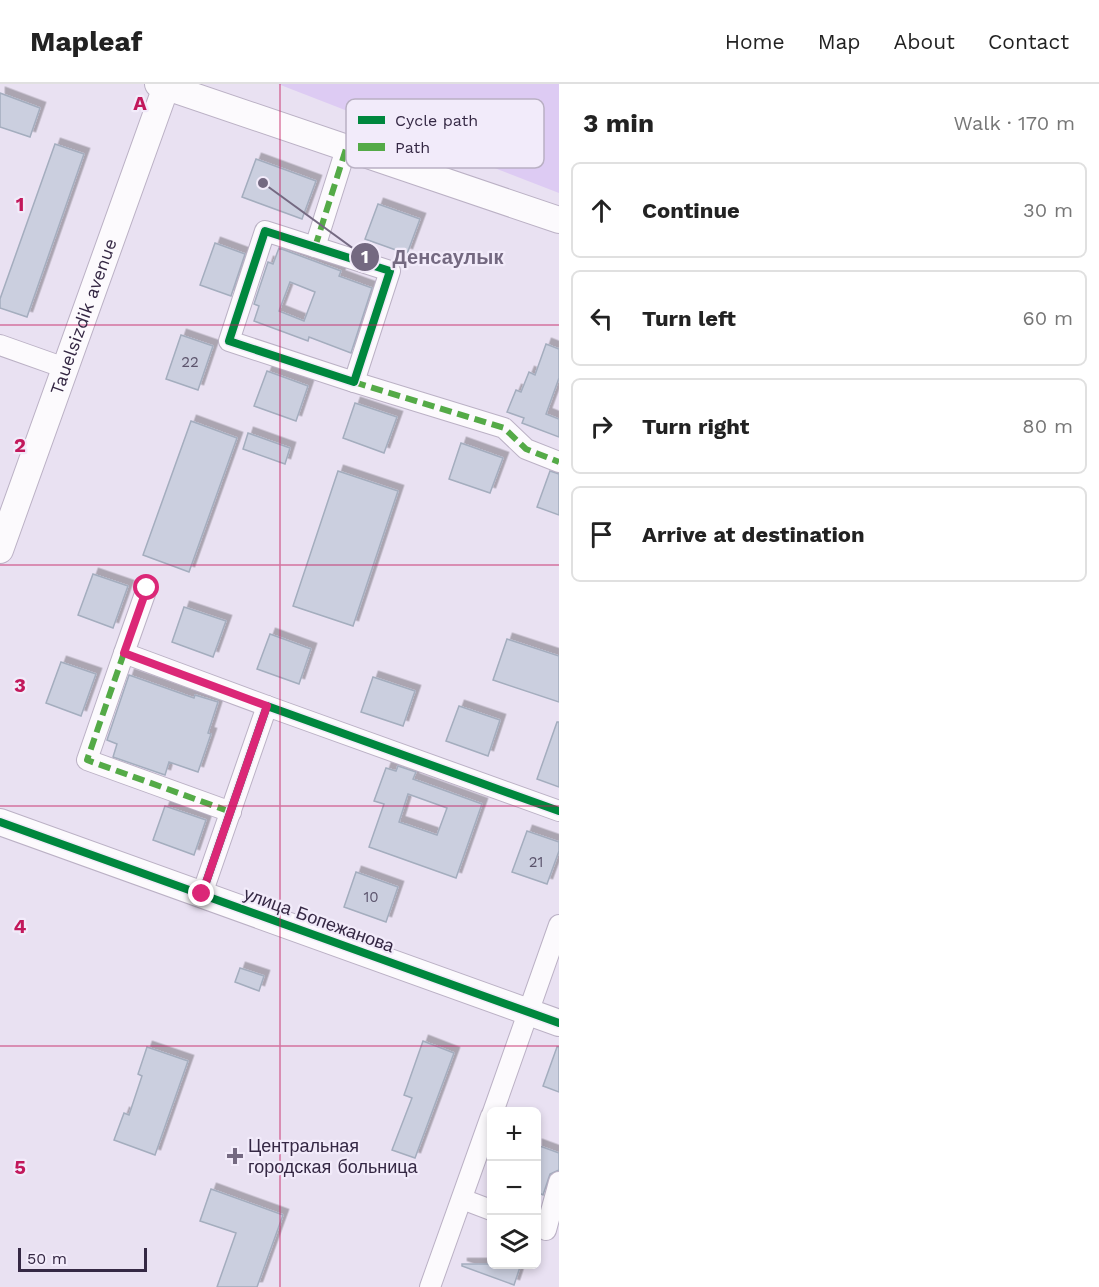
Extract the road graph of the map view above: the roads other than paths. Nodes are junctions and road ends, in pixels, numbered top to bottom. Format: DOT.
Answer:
graph roads {
  1 [pos="164,85"];
  2 [pos="346,149"];
  3 [pos="403,168"];
  4 [pos="559,220"];
  5 [pos="315,247"];
  6 [pos="0,345"];
  7 [pos="65,368"];
  8 [pos="354,382"];
  9 [pos="559,462"];
  10 [pos="0,550"];
  11 [pos="147,588"];
  12 [pos="124,653"];
  13 [pos="267,706"];
  14 [pos="559,811"];
  15 [pos="231,813"];
  16 [pos="0,822"];
  17 [pos="202,894"];
  18 [pos="557,937"];
  19 [pos="529,1011"];
  20 [pos="559,1023"];
  21 [pos="495,1107"];
  22 [pos="487,1130"];
  23 [pos="559,1182"];
  24 [pos="462,1199"];
  25 [pos="487,1208"];
  26 [pos="547,1230"];
  27 [pos="430,1287"];
  1 -- 2 [label="street"];
  1 -- 7 [label="street, Tauelsizdik avenue"];
  2 -- 5 [label="street"];
  3 -- 4 [label="street"];
  5 -- 8 [label="street"];
  5 -- 8 [label="street"];
  6 -- 7 [label="street"];
  7 -- 10 [label="street, Tauelsizdik avenue"];
  8 -- 9 [label="street"];
  11 -- 12 [label="street"];
  12 -- 13 [label="street"];
  12 -- 15 [label="street"];
  13 -- 14 [label="street"];
  13 -- 15 [label="street"];
  15 -- 17 [label="street"];
  16 -- 17 [label="street, улица Бопежанова"];
  17 -- 19 [label="street, улица Бопежанова"];
  18 -- 19 [label="street"];
  19 -- 20 [label="street, улица Бопежанова"];
  19 -- 21 [label="street"];
  22 -- 24 [label="street"];
  23 -- 26 [label="street"];
  24 -- 25 [label="street"];
  24 -- 27 [label="street"];
}
